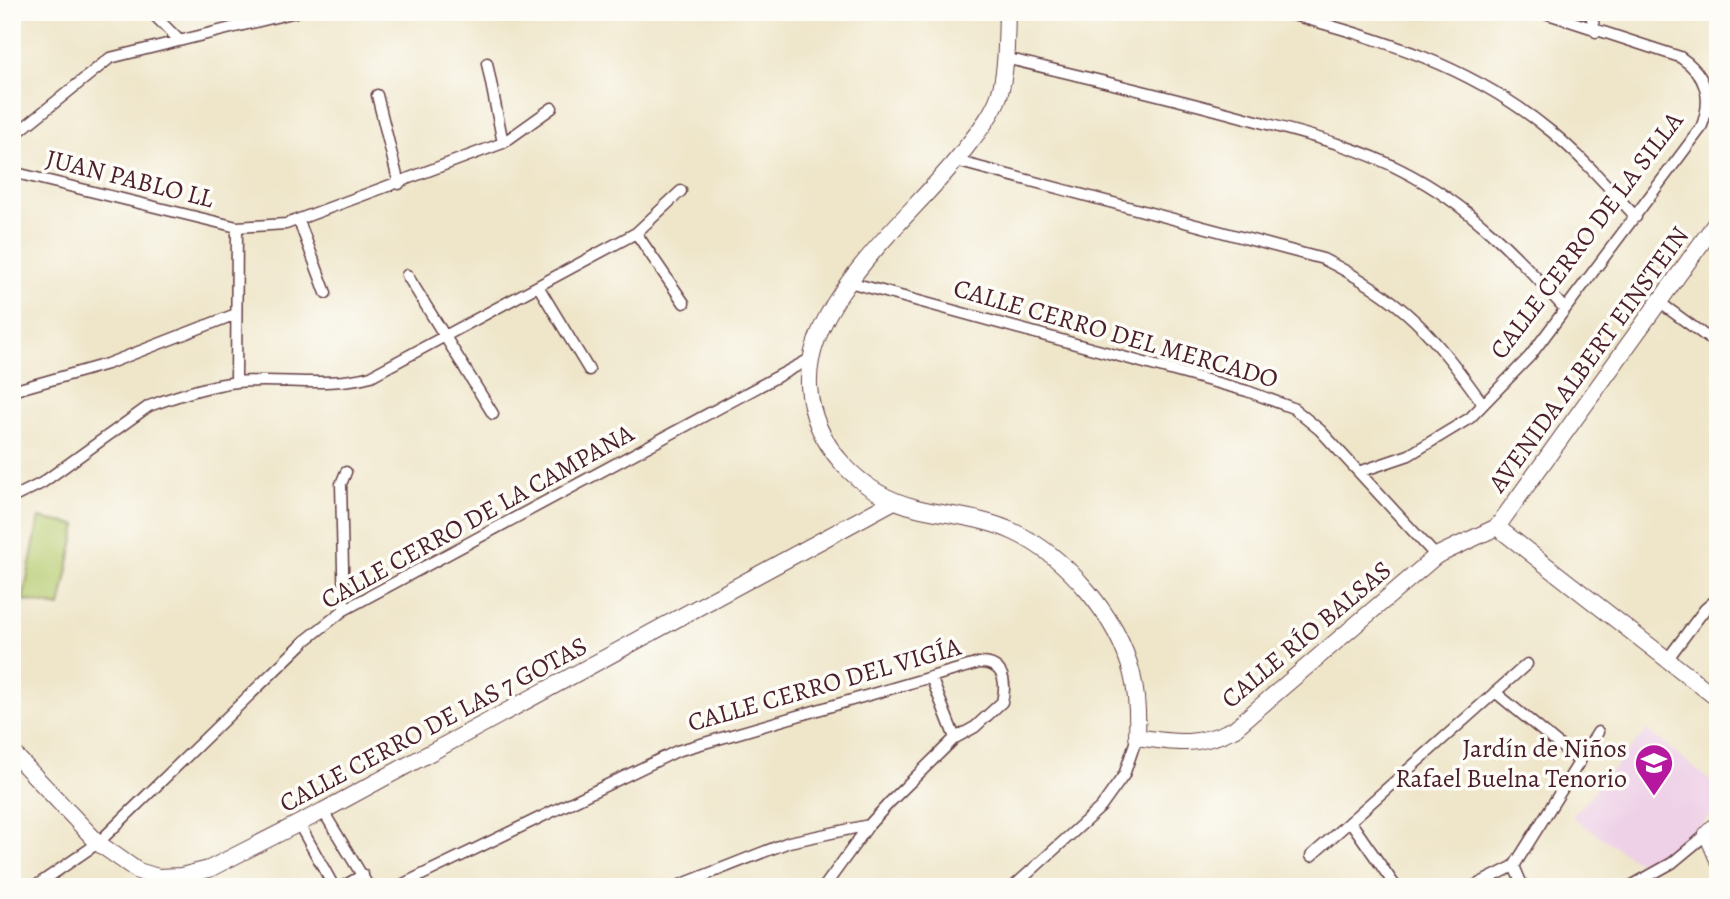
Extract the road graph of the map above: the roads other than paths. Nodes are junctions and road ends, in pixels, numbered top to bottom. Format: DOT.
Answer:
graph roads {
  1 [pos="152,12"];
  2 [pos="296,12"];
  3 [pos="1007,12"];
  4 [pos="1282,12"];
  5 [pos="1542,12"];
  6 [pos="1590,12"];
  7 [pos="1596,32"];
  8 [pos="179,40"];
  9 [pos="1005,58"];
  10 [pos="486,63"];
  11 [pos="377,95"];
  12 [pos="552,108"];
  13 [pos="12,137"];
  14 [pos="503,143"];
  15 [pos="956,161"];
  16 [pos="12,173"];
  17 [pos="399,184"];
  18 [pos="681,191"];
  19 [pos="1636,217"];
  20 [pos="1718,220"];
  21 [pos="299,221"];
  22 [pos="237,227"];
  23 [pos="636,233"];
  24 [pos="407,275"];
  25 [pos="849,282"];
  26 [pos="538,286"];
  27 [pos="326,293"];
  28 [pos="1659,302"];
  29 [pos="684,303"];
  30 [pos="1564,308"];
  31 [pos="236,314"];
  32 [pos="446,338"];
  33 [pos="1718,345"];
  34 [pos="810,359"];
  35 [pos="589,370"];
  36 [pos="236,382"];
  37 [pos="12,391"];
  38 [pos="1483,404"];
  39 [pos="493,414"];
  40 [pos="346,472"];
  41 [pos="1359,472"];
  42 [pos="12,498"];
  43 [pos="894,501"];
  44 [pos="1497,527"];
  45 [pos="1436,556"];
  46 [pos="1718,598"];
  47 [pos="344,610"];
  48 [pos="1666,661"];
  49 [pos="1527,664"];
  50 [pos="931,677"];
  51 [pos="1495,692"];
  52 [pos="1718,699"];
  53 [pos="1598,732"];
  54 [pos="1137,737"];
  55 [pos="955,738"];
  56 [pos="12,752"];
  57 [pos="1580,762"];
  58 [pos="323,811"];
  59 [pos="1350,821"];
  60 [pos="299,824"];
  61 [pos="869,825"];
  62 [pos="1712,829"];
  63 [pos="98,843"];
  64 [pos="1311,856"];
  65 [pos="1718,860"];
  66 [pos="1514,866"];
  67 [pos="363,875"];
  68 [pos="34,887"];
  69 [pos="334,887"];
  70 [pos="342,887"];
  71 [pos="369,887"];
  72 [pos="397,887"];
  73 [pos="675,887"];
  74 [pos="824,887"];
  75 [pos="1013,887"];
  76 [pos="1396,887"];
  77 [pos="1472,887"];
  78 [pos="1523,887"];
  79 [pos="1629,887"];
  1 -- 8 [label="street"];
  2 -- 8 [label="street"];
  3 -- 9 [label="street"];
  4 -- 19 [label="street"];
  5 -- 7 [label="street, CALLE CERRO DE LA SILLA"];
  6 -- 7 [label="street"];
  7 -- 19 [label="street, CALLE CERRO DE LA SILLA"];
  8 -- 13 [label="street"];
  9 -- 15 [label="street"];
  9 -- 30 [label="street"];
  10 -- 14 [label="street"];
  11 -- 17 [label="street"];
  12 -- 14 [label="street, JUAN PABLO LL"];
  14 -- 17 [label="street, JUAN PABLO LL"];
  15 -- 25 [label="street"];
  15 -- 38 [label="street"];
  16 -- 22 [label="street, JUAN PABLO LL"];
  17 -- 21 [label="street, JUAN PABLO LL"];
  18 -- 23 [label="street"];
  19 -- 30 [label="street, CALLE CERRO DE LA SILLA"];
  20 -- 28 [label="street, AVENIDA ALBERT EINSTEIN"];
  21 -- 22 [label="street, JUAN PABLO LL"];
  21 -- 27 [label="street"];
  22 -- 31 [label="street"];
  23 -- 26 [label="street"];
  23 -- 29 [label="street"];
  24 -- 32 [label="street"];
  25 -- 34 [label="street"];
  25 -- 41 [label="street, CALLE CERRO DEL MERCADO"];
  26 -- 32 [label="street"];
  26 -- 35 [label="street"];
  28 -- 33 [label="street"];
  28 -- 44 [label="street, AVENIDA ALBERT EINSTEIN"];
  30 -- 38 [label="street, CALLE CERRO DE LA SILLA"];
  31 -- 36 [label="street"];
  31 -- 37 [label="street"];
  32 -- 36 [label="street"];
  32 -- 39 [label="street"];
  34 -- 43 [label="street"];
  34 -- 47 [label="street, CALLE CERRO DE LA CAMPANA"];
  36 -- 42 [label="street"];
  38 -- 41 [label="street, CALLE CERRO DE LA SILLA"];
  40 -- 47 [label="street"];
  41 -- 45 [label="street, CALLE CERRO DEL MERCADO"];
  43 -- 54 [label="street"];
  43 -- 58 [label="street, CALLE CERRO DE LAS 7 GOTAS"];
  44 -- 45 [label="street, CALLE RÍO BALSAS"];
  44 -- 48 [label="street"];
  45 -- 54 [label="street, CALLE RÍO BALSAS"];
  46 -- 48 [label="street"];
  47 -- 63 [label="street, CALLE CERRO DE LA CAMPANA"];
  48 -- 52 [label="street"];
  49 -- 51 [label="street"];
  50 -- 55 [label="street"];
  50 -- 55 [label="street, CALLE CERRO DEL VIGÍA"];
  50 -- 72 [label="street, CALLE CERRO DEL VIGÍA"];
  51 -- 57 [label="street"];
  51 -- 59 [label="street"];
  53 -- 57 [label="street"];
  54 -- 75 [label="street"];
  55 -- 61 [label="street, CALLE CERRO DEL VIGÍA"];
  56 -- 63 [label="street, CALLE CERRO DE LAS 7 GOTAS"];
  57 -- 66 [label="street"];
  58 -- 60 [label="street, CALLE CERRO DE LAS 7 GOTAS"];
  58 -- 67 [label="street"];
  59 -- 64 [label="street"];
  59 -- 76 [label="street"];
  60 -- 63 [label="street, CALLE CERRO DE LAS 7 GOTAS"];
  60 -- 69 [label="street"];
  61 -- 73 [label="street"];
  61 -- 74 [label="street, CALLE CERRO DEL VIGÍA"];
  62 -- 65 [label="street"];
  62 -- 79 [label="street"];
  63 -- 68 [label="street, CALLE CERRO DE LA CAMPANA"];
  66 -- 77 [label="street"];
  66 -- 78 [label="street"];
  67 -- 70 [label="street"];
  67 -- 71 [label="street"];
}
